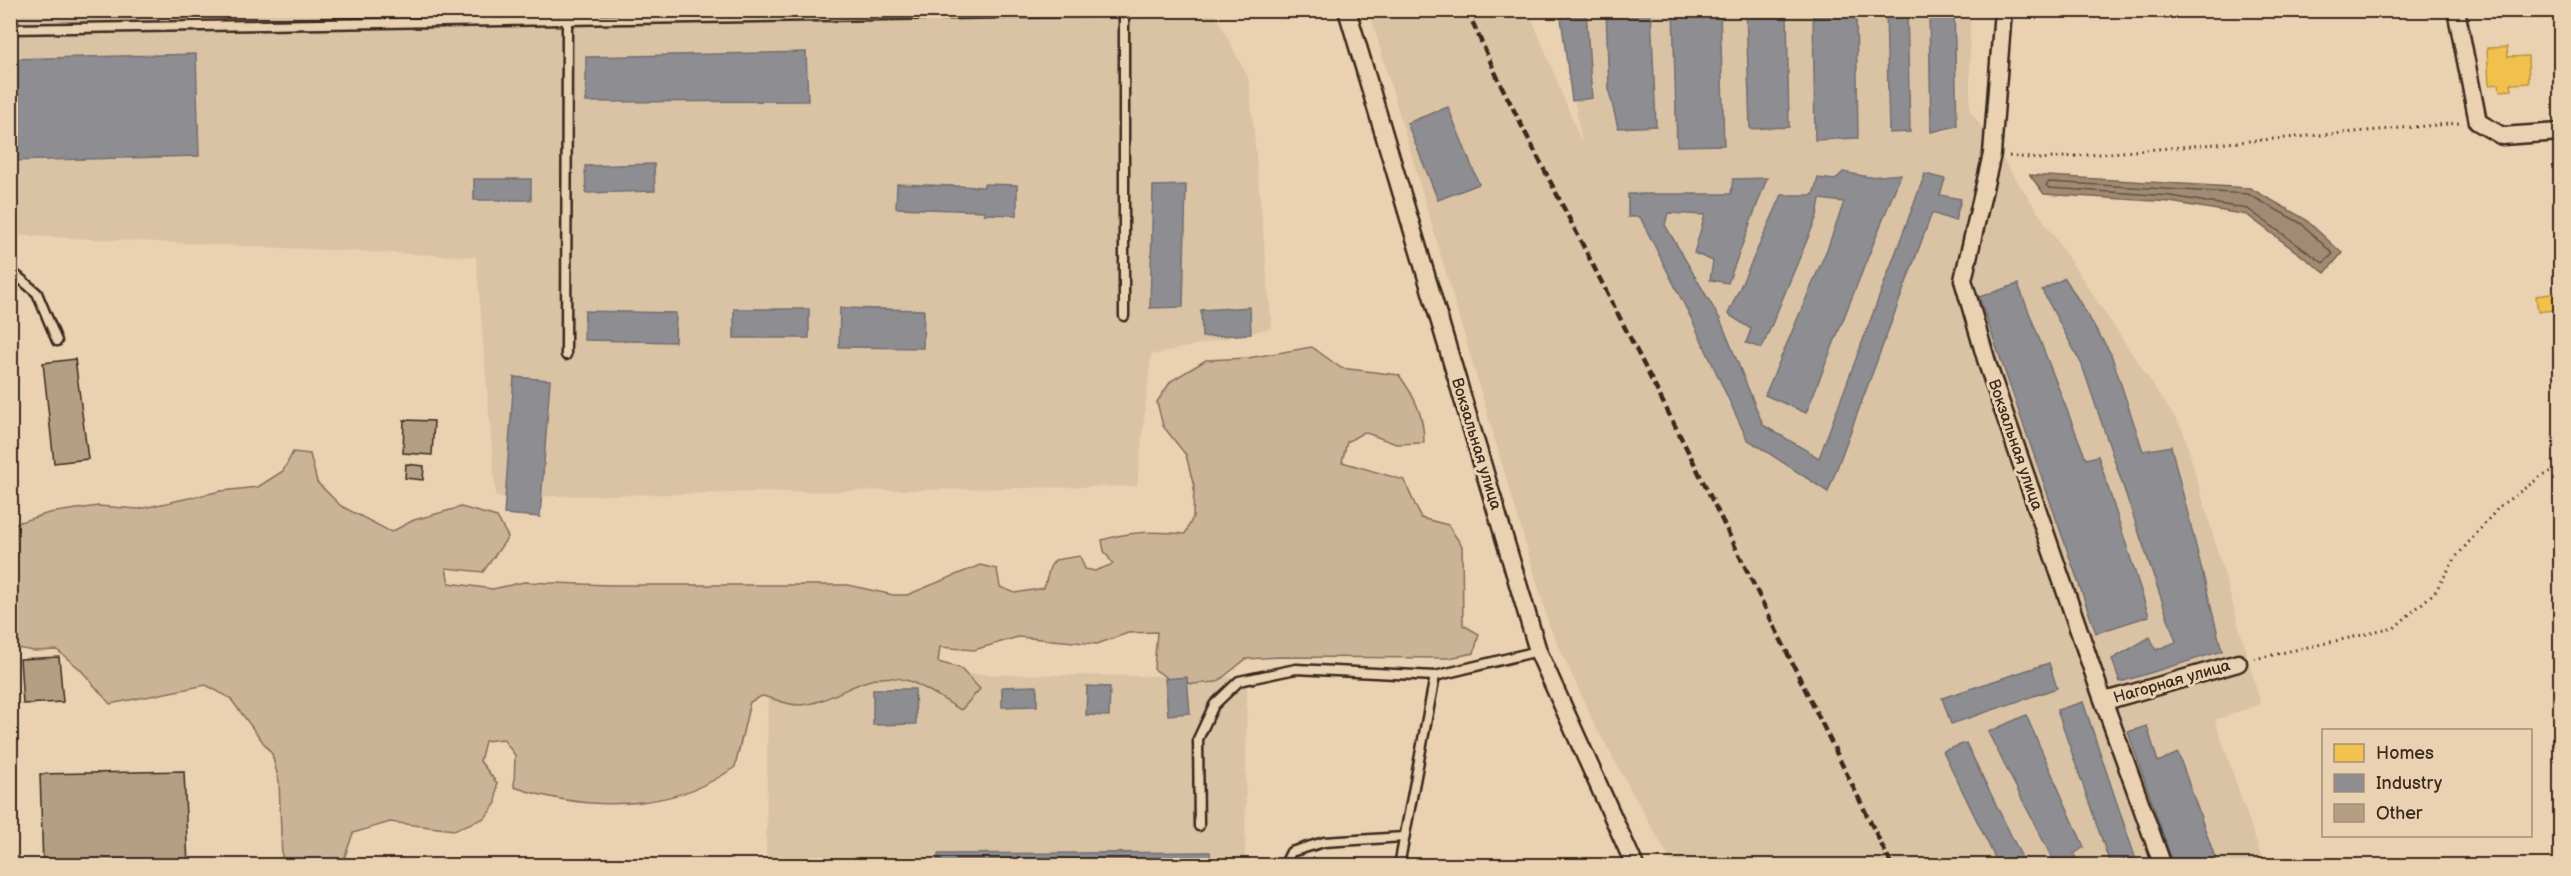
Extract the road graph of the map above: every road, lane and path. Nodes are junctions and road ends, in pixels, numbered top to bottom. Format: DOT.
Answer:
graph roads {
  1 [pos="1190,10"];
  2 [pos="1347,10"];
  3 [pos="2003,10"];
  4 [pos="2456,10"];
  5 [pos="1124,13"];
  6 [pos="567,22"];
  7 [pos="10,29"];
  8 [pos="2478,122"];
  9 [pos="2560,132"];
  10 [pos="1992,154"];
  11 [pos="10,270"];
  12 [pos="1124,316"];
  13 [pos="57,341"];
  14 [pos="566,355"];
  15 [pos="2560,467"];
  16 [pos="1538,651"];
  17 [pos="2238,663"];
  18 [pos="1435,676"];
  19 [pos="2105,701"];
  20 [pos="1199,826"];
  21 [pos="1404,837"];
  22 [pos="1284,866"];
  23 [pos="1399,866"];
  24 [pos="1635,866"];
  25 [pos="2163,866"];
  1 -- 5 [label="lane"];
  2 -- 16 [label="street, Вокзальная улица"];
  3 -- 10 [label="street, Вокзальная улица"];
  4 -- 8 [label="street"];
  5 -- 6 [label="lane"];
  5 -- 12 [label="lane"];
  6 -- 7 [label="lane"];
  6 -- 14 [label="lane"];
  8 -- 9 [label="street"];
  8 -- 10 [label="path"];
  10 -- 19 [label="street, Вокзальная улица"];
  11 -- 13 [label="lane"];
  15 -- 17 [label="path"];
  16 -- 18 [label="lane"];
  16 -- 24 [label="street, Вокзальная улица"];
  17 -- 19 [label="street, Нагорная улица"];
  18 -- 20 [label="lane"];
  18 -- 21 [label="lane"];
  19 -- 25 [label="street, Вокзальная улица"];
  21 -- 22 [label="lane"];
  21 -- 23 [label="lane"];
}
